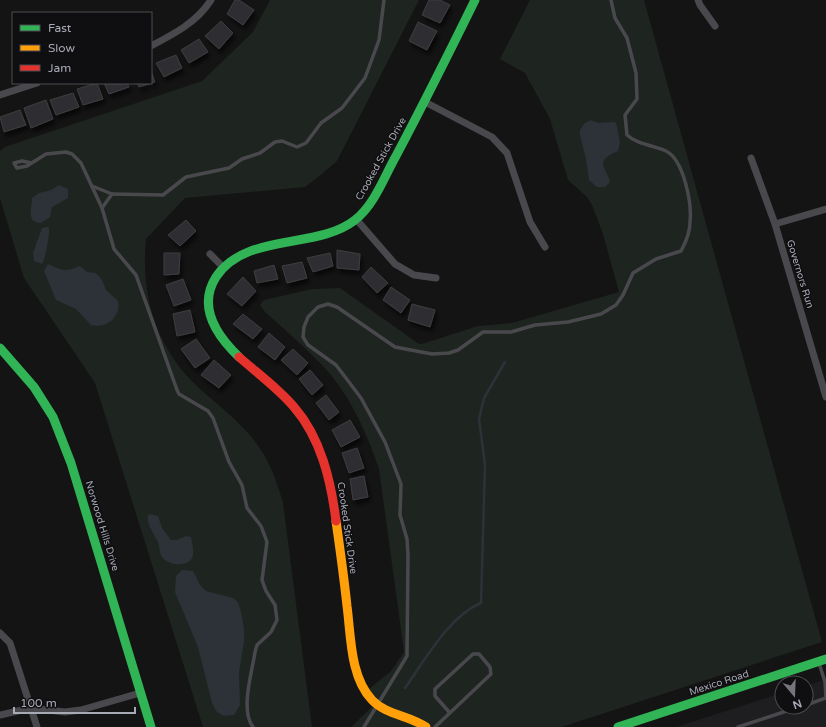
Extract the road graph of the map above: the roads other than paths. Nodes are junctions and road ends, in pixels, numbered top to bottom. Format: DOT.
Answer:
graph roads {
  1 [pos="211,0"];
  2 [pos="384,0"];
  3 [pos="475,0"];
  4 [pos="611,0"];
  5 [pos="698,0"];
  6 [pos="715,26"];
  7 [pos="152,45"];
  8 [pos="34,84"];
  9 [pos="0,95"];
  10 [pos="424,102"];
  11 [pos="752,158"];
  12 [pos="32,163"];
  13 [pos="92,186"];
  14 [pos="112,194"];
  15 [pos="102,208"];
  16 [pos="826,209"];
  17 [pos="356,219"];
  18 [pos="775,224"];
  19 [pos="545,247"];
  20 [pos="210,254"];
  21 [pos="223,267"];
  22 [pos="436,278"];
  23 [pos="0,348"];
  24 [pos="826,396"];
  25 [pos="0,633"];
  26 [pos="822,661"];
  27 [pos="140,693"];
  28 [pos="814,702"];
  29 [pos="377,705"];
  30 [pos="31,708"];
  31 [pos="450,713"];
  32 [pos="0,715"];
  33 [pos="775,715"];
  34 [pos="37,727"];
  35 [pos="151,727"];
  36 [pos="253,727"];
  37 [pos="364,727"];
  38 [pos="426,727"];
  39 [pos="435,727"];
  40 [pos="618,727"];
  41 [pos="738,727"];
  1 -- 7 [label="street"];
  2 -- 14 [label="lane"];
  3 -- 10 [label="street, Crooked Stick Drive"];
  4 -- 29 [label="lane"];
  5 -- 6 [label="street"];
  8 -- 9 [label="street"];
  10 -- 17 [label="street, Crooked Stick Drive"];
  10 -- 19 [label="street"];
  11 -- 18 [label="street, Governors Run"];
  12 -- 13 [label="lane"];
  13 -- 14 [label="lane"];
  13 -- 15 [label="lane"];
  14 -- 15 [label="lane"];
  15 -- 36 [label="lane"];
  16 -- 18 [label="street"];
  17 -- 21 [label="street, Crooked Stick Drive"];
  17 -- 22 [label="street"];
  18 -- 24 [label="street, Governors Run"];
  20 -- 21 [label="street"];
  21 -- 29 [label="street, Crooked Stick Drive"];
  23 -- 27 [label="street, Norwood Hills Drive"];
  25 -- 30 [label="street"];
  26 -- 28 [label="lane"];
  26 -- 40 [label="street, Mexico Road"];
  27 -- 30 [label="street"];
  27 -- 35 [label="street, Norwood Hills Drive"];
  29 -- 37 [label="lane"];
  29 -- 38 [label="street, Crooked Stick Drive"];
  30 -- 32 [label="street"];
  30 -- 34 [label="street"];
  31 -- 31 [label="lane"];
  31 -- 39 [label="lane"];
  33 -- 41 [label="lane"];
}
